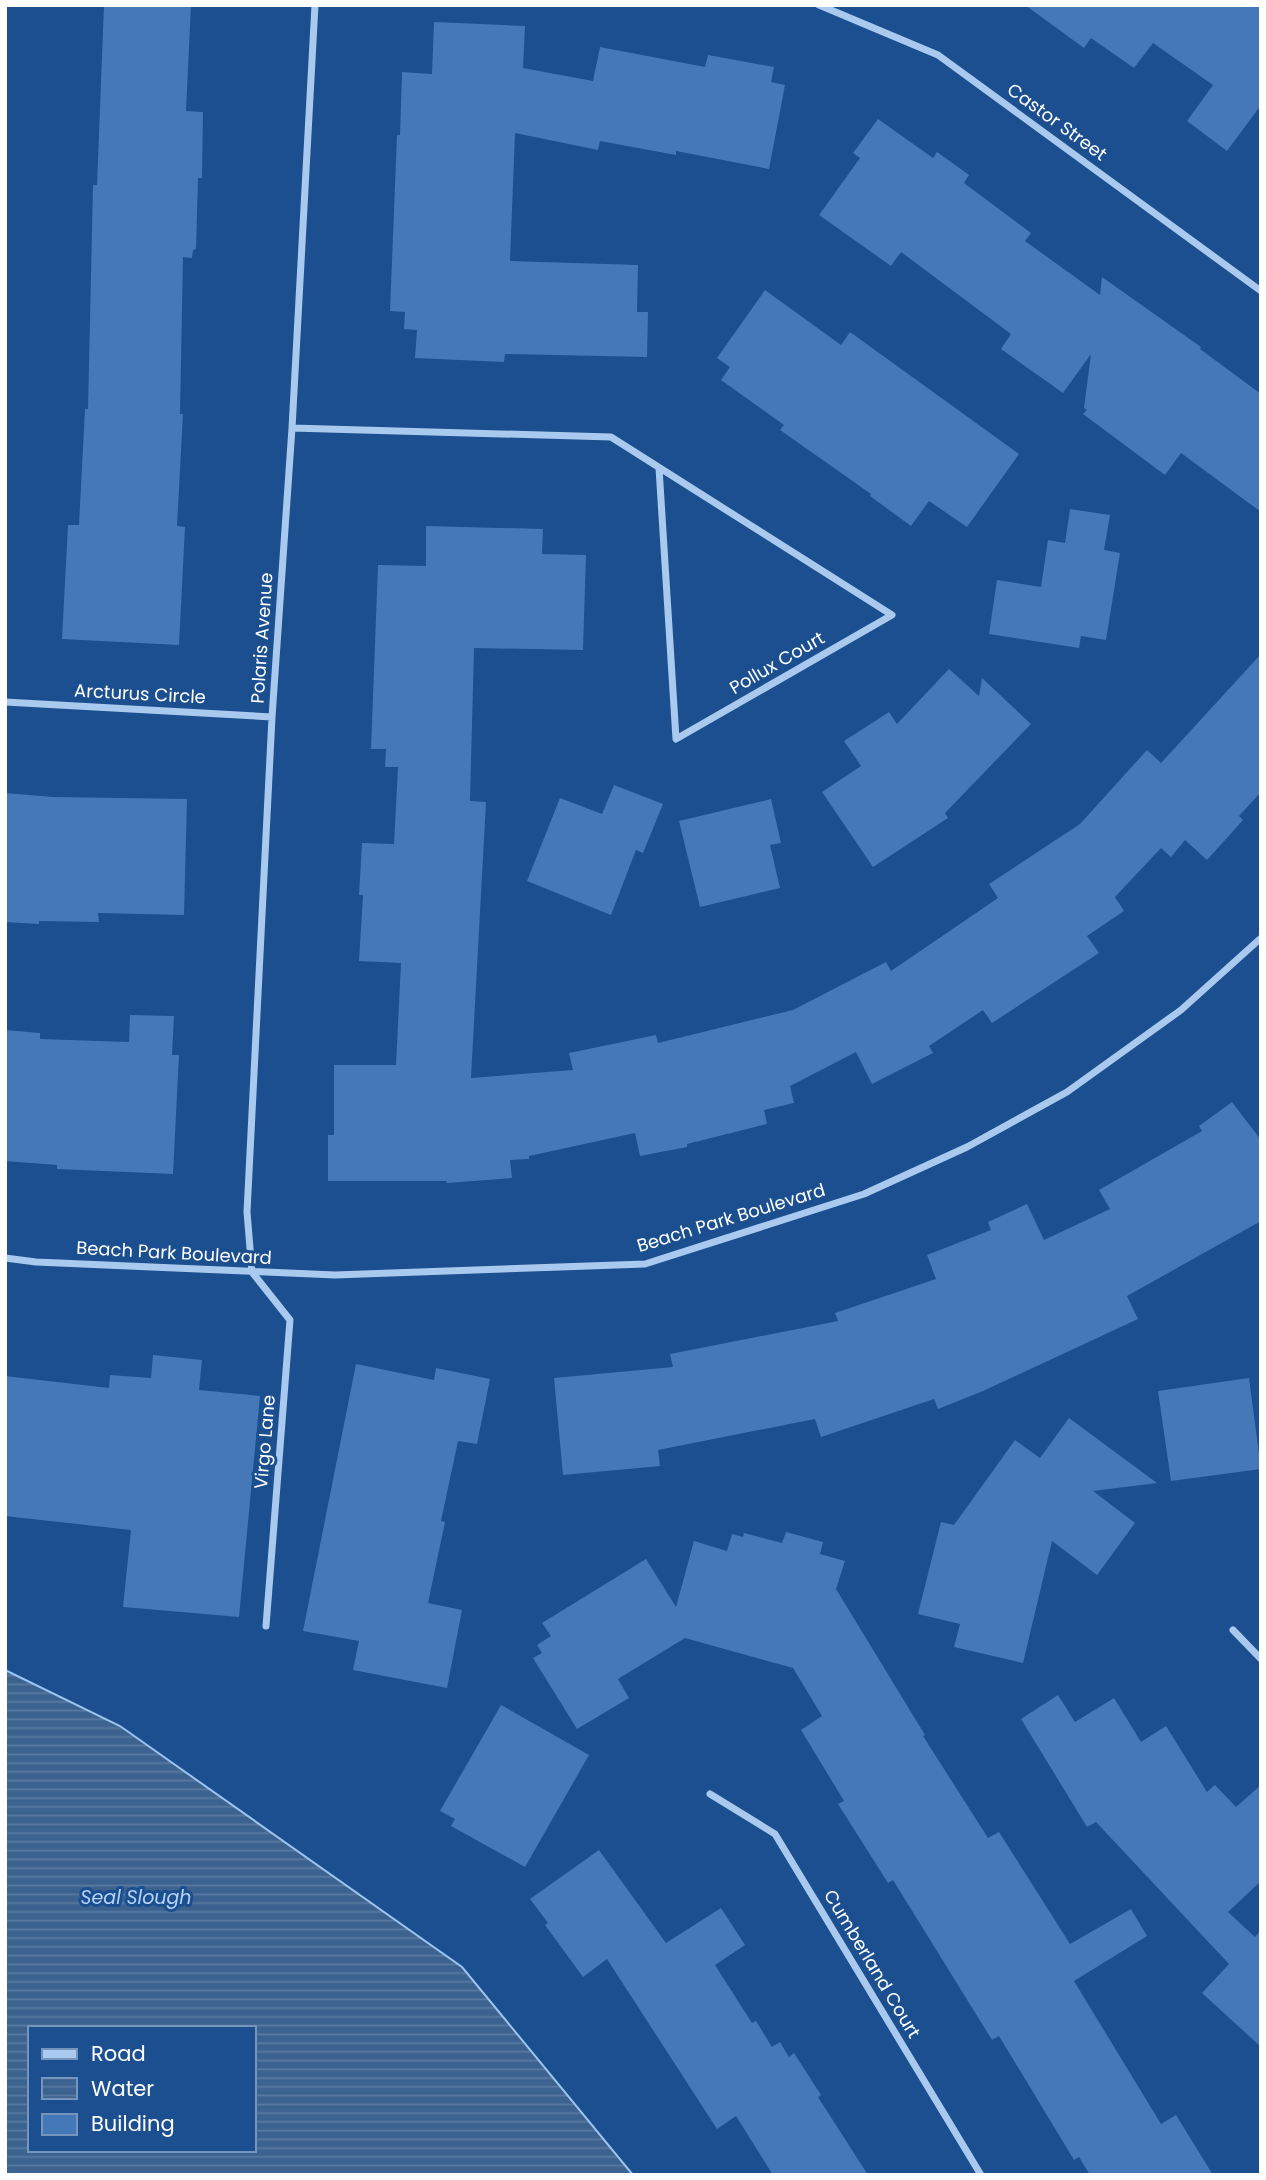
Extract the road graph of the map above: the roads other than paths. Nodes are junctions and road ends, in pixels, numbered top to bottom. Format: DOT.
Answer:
graph roads {
  1 [pos="315,5"];
  2 [pos="819,5"];
  3 [pos="1261,291"];
  4 [pos="292,428"];
  5 [pos="659,468"];
  6 [pos="5,702"];
  7 [pos="272,717"];
  8 [pos="1261,938"];
  9 [pos="5,1258"];
  10 [pos="252,1272"];
  11 [pos="266,1626"];
  12 [pos="1233,1630"];
  13 [pos="1261,1659"];
  14 [pos="710,1794"];
  15 [pos="981,2175"];
  1 -- 4 [label="street, Polaris Avenue"];
  2 -- 3 [label="street, Castor Street"];
  4 -- 5 [label="street, Pollux Court"];
  4 -- 7 [label="street, Polaris Avenue"];
  5 -- 5 [label="street, Pollux Court"];
  6 -- 7 [label="street, Arcturus Circle"];
  7 -- 10 [label="street, Polaris Avenue"];
  8 -- 10 [label="street, Beach Park Boulevard"];
  9 -- 10 [label="street, Beach Park Boulevard"];
  10 -- 11 [label="street, Virgo Lane"];
  12 -- 13 [label="street"];
  14 -- 15 [label="street, Cumberland Court"];
}
